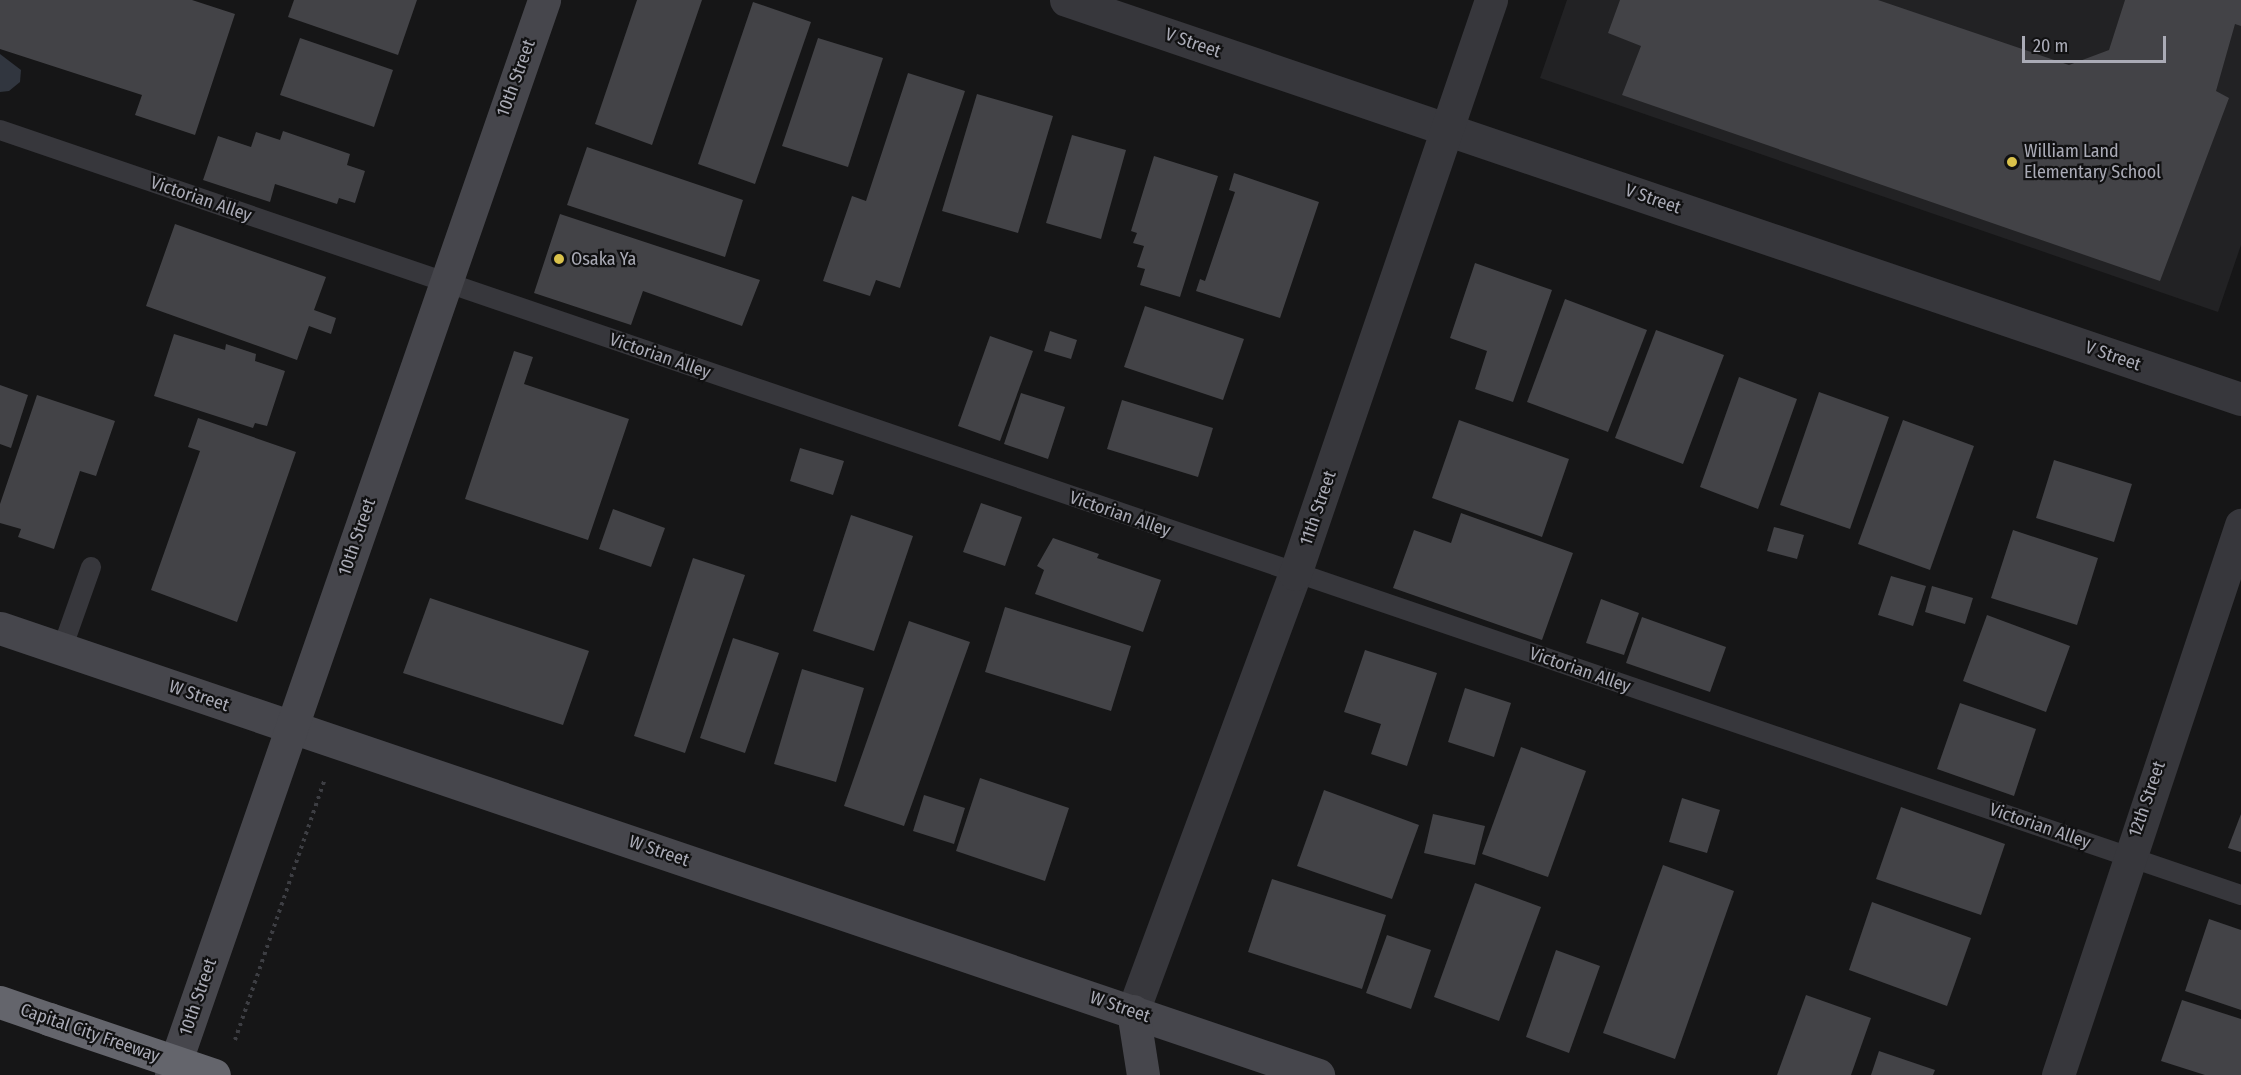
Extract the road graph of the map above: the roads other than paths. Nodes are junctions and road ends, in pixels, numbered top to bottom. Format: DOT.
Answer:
graph roads {
  1 [pos="544,0"];
  2 [pos="1065,0"];
  3 [pos="1491,0"];
  4 [pos="1447,129"];
  5 [pos="0,130"];
  6 [pos="444,282"];
  7 [pos="2241,399"];
  8 [pos="2241,525"];
  9 [pos="91,567"];
  10 [pos="1295,574"];
  11 [pos="0,628"];
  12 [pos="62,649"];
  13 [pos="290,728"];
  14 [pos="2128,856"];
  15 [pos="2241,895"];
  16 [pos="0,1002"];
  17 [pos="1133,1011"];
  18 [pos="171,1075"];
  19 [pos="214,1075"];
  20 [pos="1143,1075"];
  21 [pos="1318,1075"];
  22 [pos="2058,1075"];
  1 -- 6 [label="main road, 10th Street"];
  2 -- 4 [label="street, V Street"];
  3 -- 4 [label="street, 11th Street"];
  4 -- 7 [label="street, V Street"];
  4 -- 10 [label="street, 11th Street"];
  5 -- 6 [label="lane, Victorian Alley"];
  6 -- 10 [label="lane, Victorian Alley"];
  6 -- 13 [label="main road, 10th Street"];
  8 -- 14 [label="street, 12th Street"];
  9 -- 12 [label="lane"];
  10 -- 14 [label="lane, Victorian Alley"];
  10 -- 17 [label="street, 11th Street"];
  11 -- 12 [label="main road, W Street"];
  12 -- 13 [label="main road, W Street"];
  13 -- 17 [label="main road, W Street"];
  13 -- 18 [label="main road, 10th Street"];
  14 -- 15 [label="lane, Victorian Alley"];
  14 -- 22 [label="street, 12th Street"];
  16 -- 19 [label="highway, Capital City Freeway, bridge"];
  17 -- 20 [label="main road"];
  17 -- 21 [label="main road, W Street"];
}
